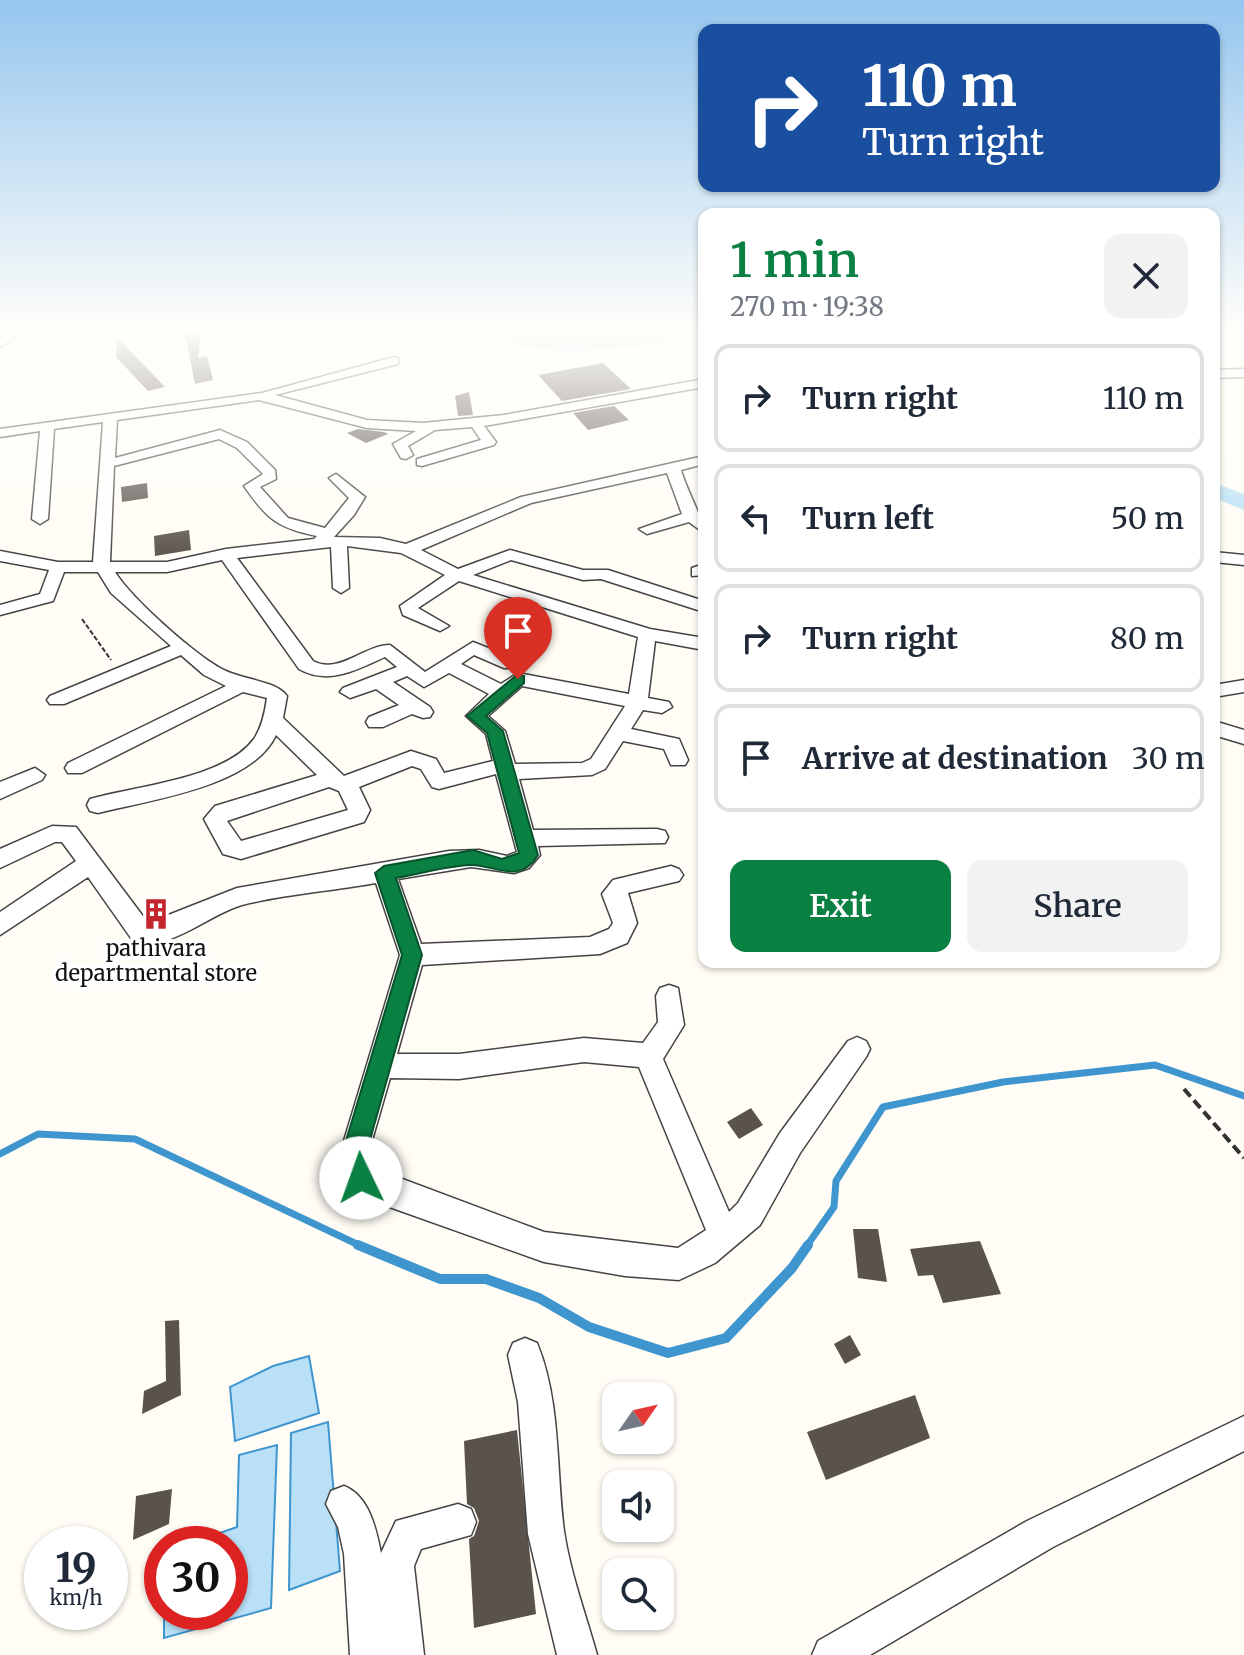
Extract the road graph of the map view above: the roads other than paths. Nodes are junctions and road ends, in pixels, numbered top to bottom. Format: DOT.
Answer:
graph roads {
  1 [pos="195,406"];
  2 [pos="308,406"];
  3 [pos="563,406"];
  4 [pos="110,420"];
  5 [pos="474,421"];
  6 [pos="440,425"];
  7 [pos="47,428"];
  8 [pos="0,433"];
  9 [pos="406,455"];
  10 [pos="422,462"];
  11 [pos="698,462"];
  12 [pos="107,464"];
  13 [pos="673,468"];
  14 [pos="336,478"];
  15 [pos="689,517"];
  16 [pos="40,519"];
  17 [pos="698,524"];
  18 [pos="647,529"];
  19 [pos="329,539"];
  20 [pos="406,549"];
  21 [pos="226,554"];
  22 [pos="0,556"];
  23 [pos="1220,558"];
  24 [pos="1244,560"];
  25 [pos="58,567"];
  26 [pos="105,569"];
  27 [pos="457,575"];
  28 [pos="341,588"];
  29 [pos="698,605"];
  30 [pos="0,610"];
  31 [pos="440,626"];
  32 [pos="647,634"];
  33 [pos="698,643"];
  34 [pos="182,648"];
  35 [pos="511,664"];
  36 [pos="448,665"];
  37 [pos="408,669"];
  38 [pos="378,681"];
  39 [pos="241,686"];
  40 [pos="1244,686"];
  41 [pos="1220,690"];
  42 [pos="350,692"];
  43 [pos="501,692"];
  44 [pos="57,700"];
  45 [pos="638,702"];
  46 [pos="662,707"];
  47 [pos="273,720"];
  48 [pos="376,722"];
  49 [pos="1220,730"];
  50 [pos="618,733"];
  51 [pos="1244,737"];
  52 [pos="678,760"];
  53 [pos="75,768"];
  54 [pos="505,768"];
  55 [pos="35,775"];
  56 [pos="340,781"];
  57 [pos="0,791"];
  58 [pos="98,805"];
  59 [pos="657,837"];
  60 [pos="526,838"];
  61 [pos="0,859"];
  62 [pos="88,865"];
  63 [pos="384,873"];
  64 [pos="671,875"];
  65 [pos="0,925"];
  66 [pos="412,955"];
  67 [pos="669,996"];
  68 [pos="857,1049"];
  69 [pos="649,1057"];
  70 [pos="382,1066"];
  71 [pos="724,1237"];
  72 [pos="525,1355"];
  73 [pos="1244,1433"];
  74 [pos="344,1504"];
  75 [pos="458,1522"];
  76 [pos="835,1654"];
  77 [pos="370,1655"];
  78 [pos="404,1655"];
  79 [pos="577,1655"];
  1 -- 4 [label="street"];
  2 -- 6 [label="street"];
  3 -- 5 [label="street"];
  4 -- 7 [label="street"];
  4 -- 12 [label="street"];
  5 -- 6 [label="street"];
  5 -- 10 [label="street"];
  6 -- 9 [label="street"];
  7 -- 8 [label="street"];
  7 -- 16 [label="street"];
  11 -- 13 [label="street"];
  12 -- 19 [label="street"];
  12 -- 26 [label="street"];
  13 -- 15 [label="street"];
  13 -- 20 [label="street"];
  14 -- 19 [label="street"];
  15 -- 17 [label="street"];
  15 -- 18 [label="street"];
  19 -- 20 [label="street"];
  19 -- 21 [label="street"];
  19 -- 28 [label="street"];
  20 -- 27 [label="street"];
  21 -- 26 [label="street"];
  21 -- 37 [label="street"];
  22 -- 25 [label="street"];
  23 -- 24 [label="street"];
  25 -- 26 [label="street"];
  25 -- 30 [label="street"];
  26 -- 34 [label="street"];
  27 -- 29 [label="street"];
  27 -- 31 [label="street"];
  27 -- 32 [label="street"];
  32 -- 33 [label="street"];
  32 -- 45 [label="street"];
  34 -- 39 [label="street"];
  34 -- 44 [label="street"];
  35 -- 36 [label="street"];
  36 -- 37 [label="street"];
  36 -- 43 [label="street"];
  37 -- 38 [label="street"];
  38 -- 42 [label="street"];
  38 -- 48 [label="street"];
  39 -- 47 [label="street"];
  39 -- 53 [label="street"];
  40 -- 41 [label="street"];
  43 -- 45 [label="street"];
  43 -- 54 [label="street"];
  45 -- 46 [label="street"];
  45 -- 50 [label="street"];
  47 -- 56 [label="street"];
  47 -- 58 [label="street"];
  49 -- 51 [label="street"];
  50 -- 52 [label="street"];
  50 -- 54 [label="street"];
  54 -- 56 [label="street"];
  54 -- 60 [label="street"];
  55 -- 57 [label="street"];
  56 -- 56 [label="street"];
  59 -- 60 [label="street"];
  60 -- 63 [label="street"];
  61 -- 62 [label="street"];
  62 -- 63 [label="street"];
  62 -- 65 [label="street"];
  63 -- 66 [label="street"];
  64 -- 66 [label="street"];
  66 -- 70 [label="street"];
  67 -- 69 [label="street"];
  68 -- 71 [label="street"];
  69 -- 70 [label="street"];
  69 -- 71 [label="street"];
  70 -- 71 [label="street"];
  72 -- 79 [label="street"];
  73 -- 76 [label="street"];
  74 -- 77 [label="street"];
  75 -- 78 [label="street"];
}
